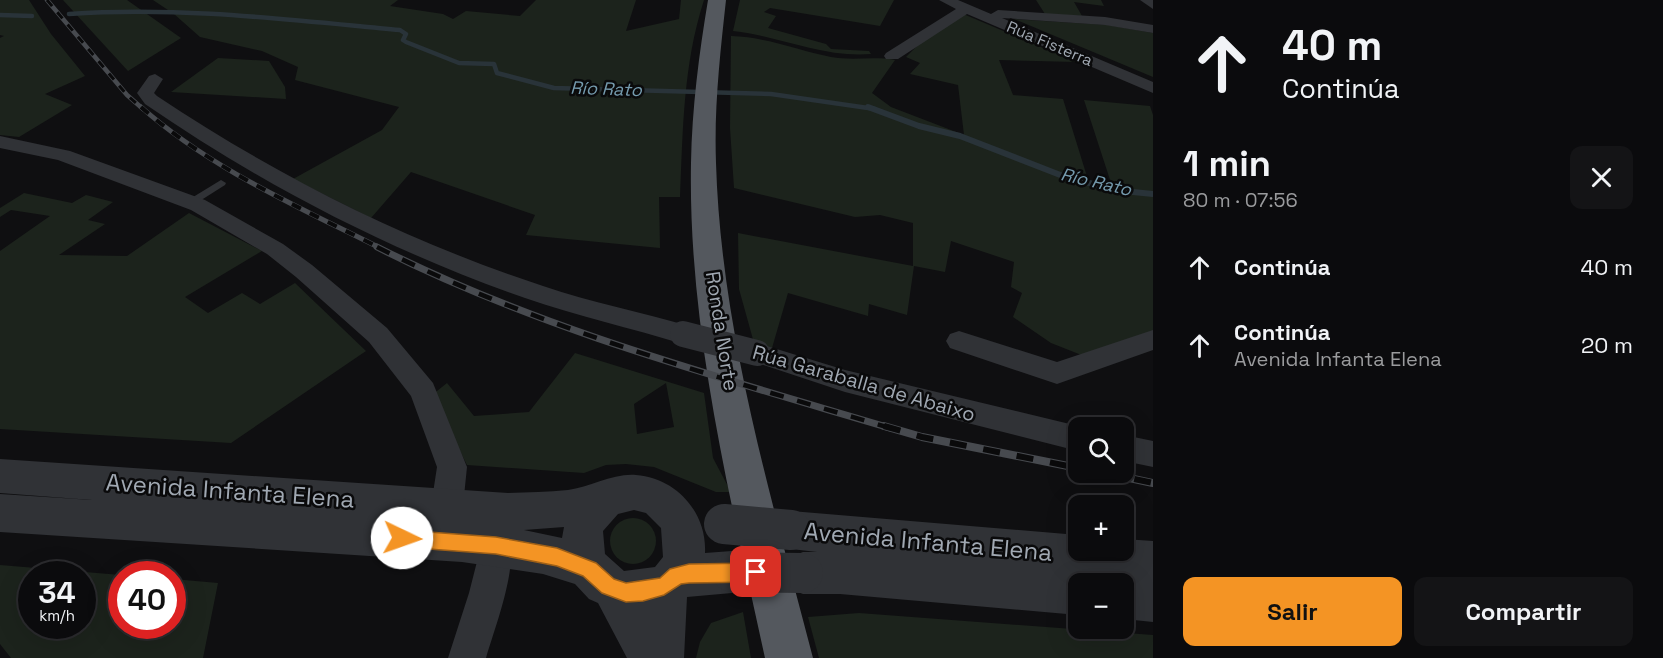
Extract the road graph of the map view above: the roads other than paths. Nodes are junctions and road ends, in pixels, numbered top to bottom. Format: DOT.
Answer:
graph roads {
  1 [pos="717,0"];
  2 [pos="946,0"];
  3 [pos="1148,0"];
  4 [pos="1153,5"];
  5 [pos="967,8"];
  6 [pos="985,15"];
  7 [pos="1153,29"];
  8 [pos="892,56"];
  9 [pos="155,80"];
  10 [pos="1153,88"];
  11 [pos="0,142"];
  12 [pos="221,183"];
  13 [pos="191,202"];
  14 [pos="1153,340"];
  15 [pos="959,341"];
  16 [pos="1068,437"];
  17 [pos="1134,450"];
  18 [pos="1153,454"];
  19 [pos="0,476"];
  20 [pos="602,500"];
  21 [pos="447,506"];
  22 [pos="669,507"];
  23 [pos="0,513"];
  24 [pos="496,545"];
  25 [pos="1153,562"];
  26 [pos="602,579"];
  27 [pos="670,581"];
  28 [pos="1068,592"];
  29 [pos="1134,598"];
  30 [pos="1153,600"];
  31 [pos="466,658"];
  32 [pos="650,658"];
  33 [pos="661,658"];
  34 [pos="789,658"];
  1 -- 34 [label="highway, Ronda Norte"];
  2 -- 5 [label="street, Rúa Fisterra"];
  3 -- 4 [label="street"];
  5 -- 6 [label="street, Rúa Fisterra"];
  5 -- 8 [label="street"];
  6 -- 7 [label="street"];
  6 -- 10 [label="street, Rúa Fisterra"];
  9 -- 16 [label="street, Rúa Garaballa de Abaixo, bridge"];
  11 -- 13 [label="street"];
  12 -- 13 [label="lane"];
  13 -- 21 [label="street"];
  14 -- 15 [label="street"];
  17 -- 18 [label="street"];
  19 -- 21 [label="street, Avenida Infanta Elena"];
  20 -- 21 [label="street, Avenida Infanta Elena"];
  20 -- 22 [label="street"];
  20 -- 26 [label="street"];
  22 -- 25 [label="street, Avenida Infanta Elena, bridge"];
  22 -- 27 [label="street"];
  23 -- 24 [label="street, Avenida Infanta Elena"];
  24 -- 26 [label="street, Avenida Infanta Elena"];
  24 -- 31 [label="street"];
  26 -- 27 [label="street"];
  26 -- 32 [label="street"];
  27 -- 28 [label="street, Avenida Infanta Elena, bridge"];
  27 -- 33 [label="street"];
  29 -- 30 [label="street"];
}
